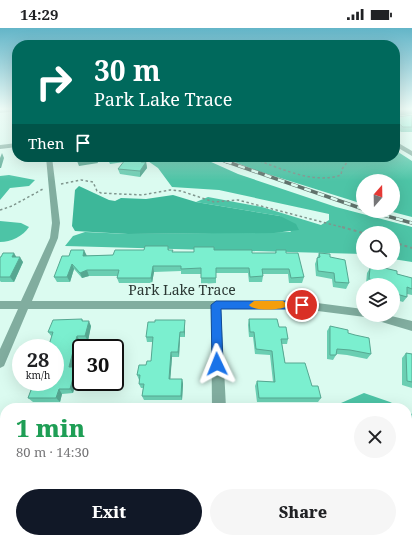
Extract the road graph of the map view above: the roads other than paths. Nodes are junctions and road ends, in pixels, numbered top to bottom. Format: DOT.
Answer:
graph roads {
  1 [pos="12,146"];
  2 [pos="400,146"];
  3 [pos="0,147"];
  4 [pos="412,154"];
  5 [pos="50,162"];
  6 [pos="0,305"];
  7 [pos="25,305"];
  8 [pos="216,305"];
  9 [pos="356,313"];
  10 [pos="396,322"];
  11 [pos="412,326"];
  12 [pos="0,362"];
  13 [pos="219,403"];
  1 -- 3 [label="street"];
  2 -- 4 [label="street"];
  5 -- 7 [label="street"];
  6 -- 7 [label="street, Park Lake Trace"];
  7 -- 8 [label="street, Park Lake Trace"];
  7 -- 12 [label="street"];
  8 -- 9 [label="street, Park Lake Trace"];
  8 -- 13 [label="street"];
  10 -- 11 [label="street"];
}
